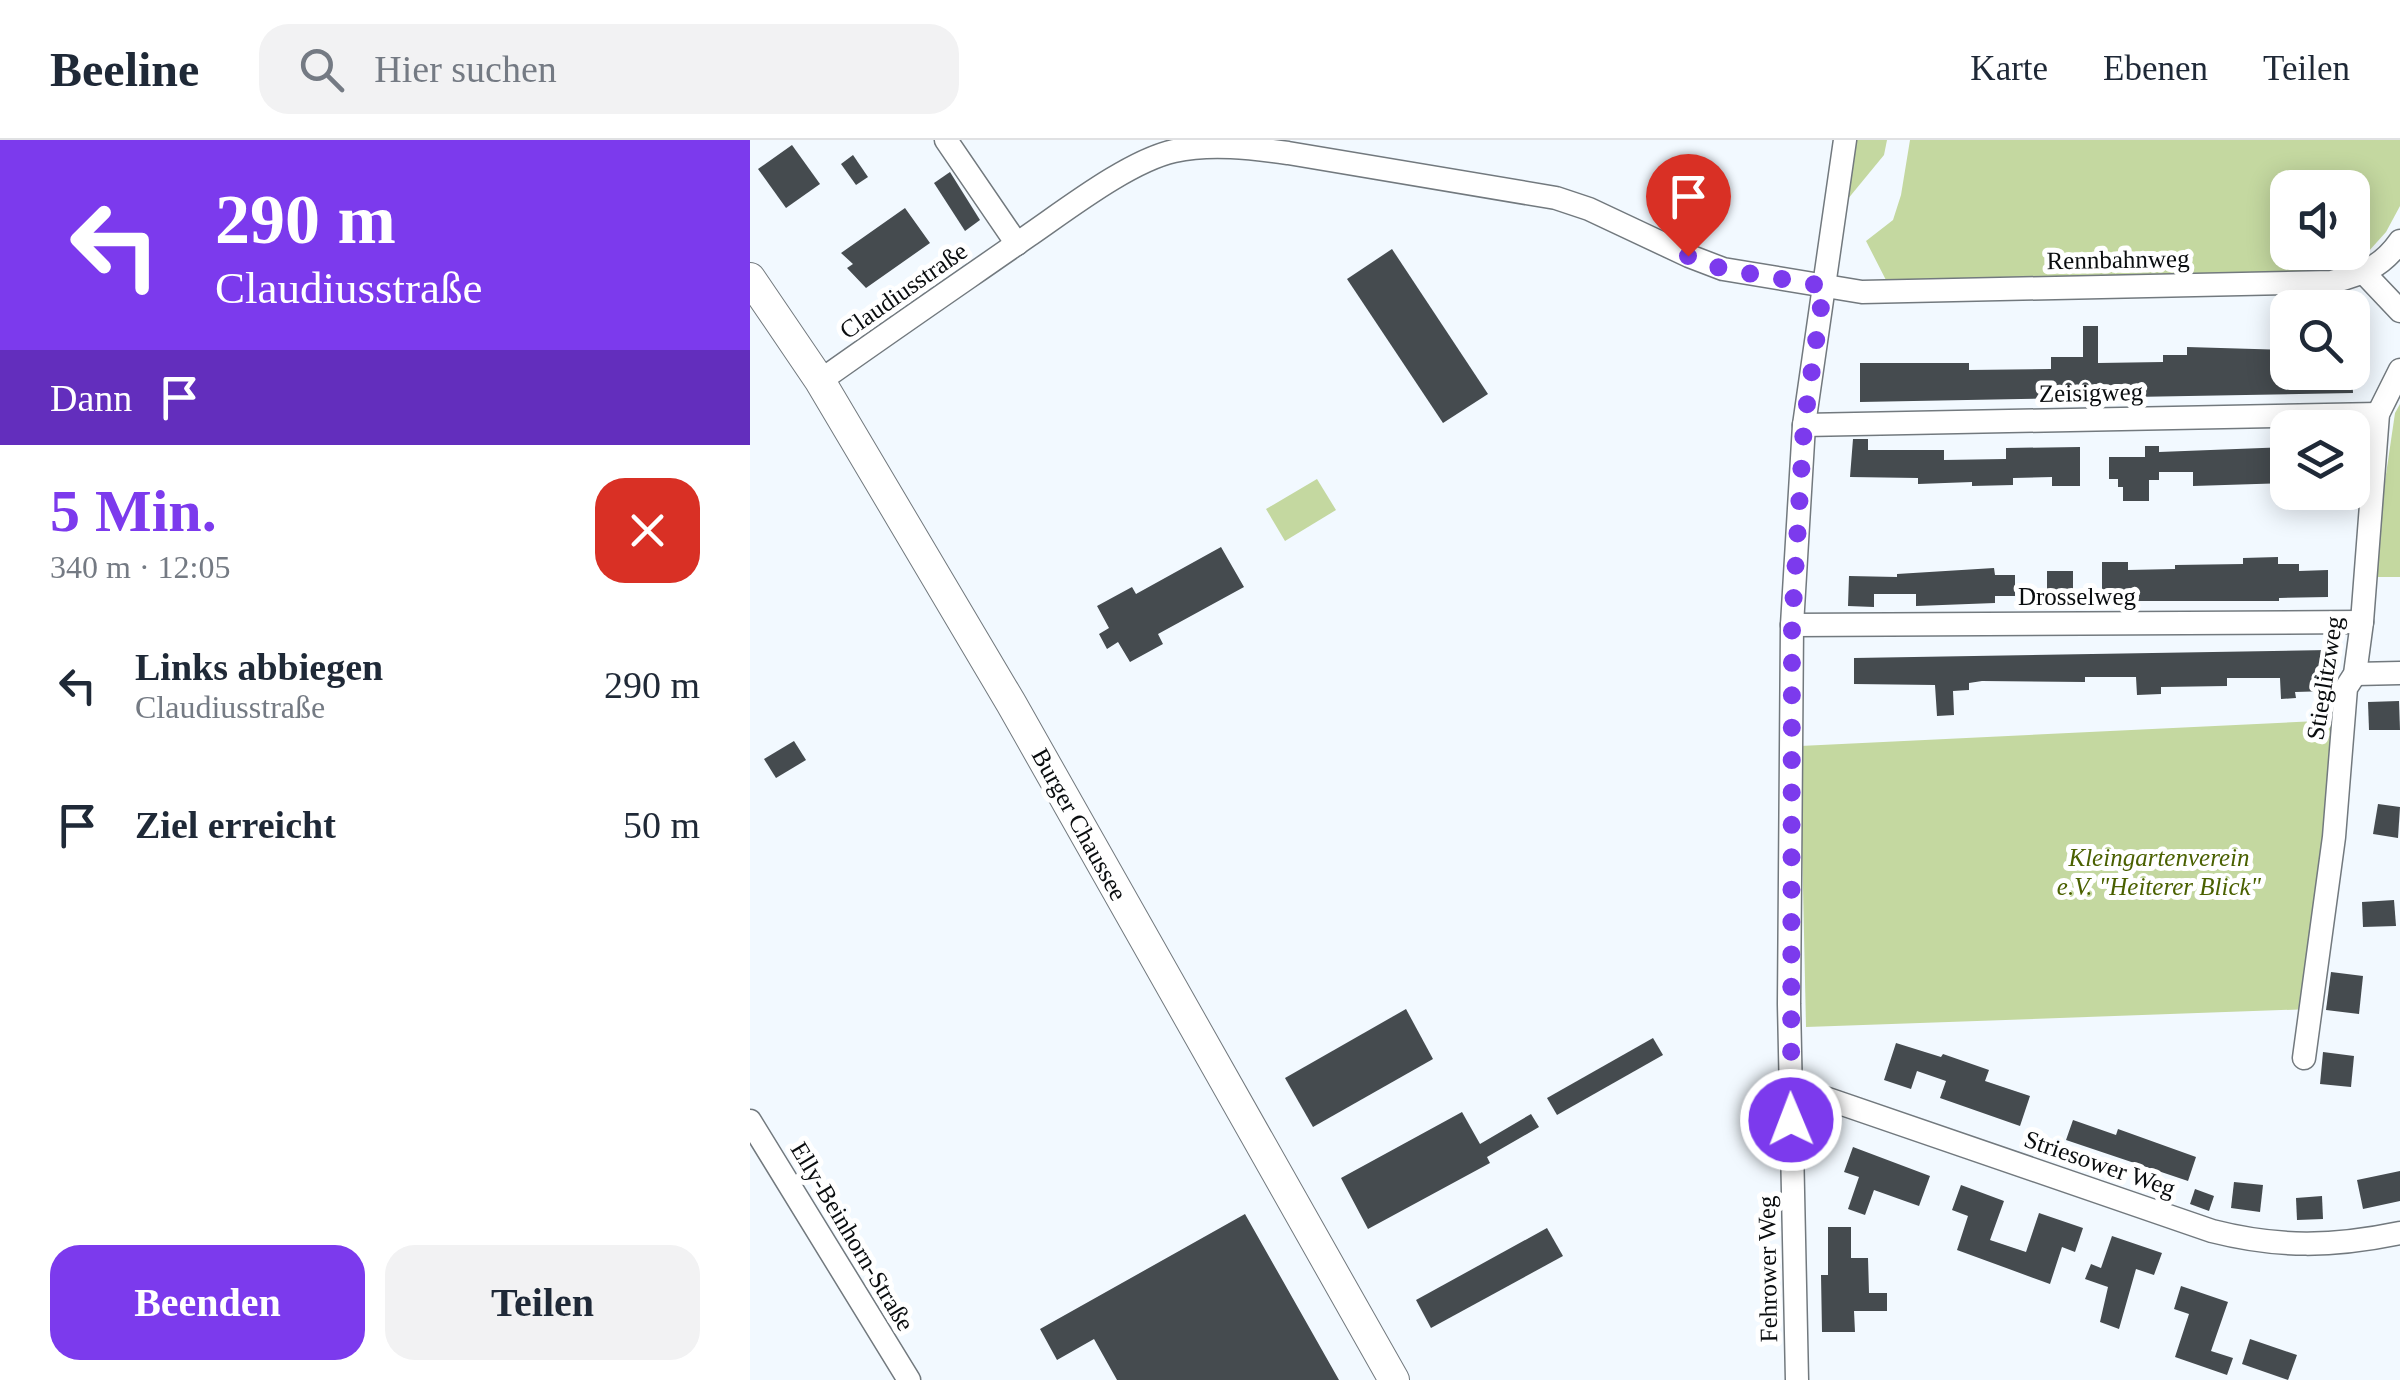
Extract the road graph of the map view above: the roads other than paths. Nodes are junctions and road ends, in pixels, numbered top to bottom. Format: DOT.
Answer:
graph roads {
  1 [pos="946,140"];
  2 [pos="1845,140"];
  3 [pos="1290,147"];
  4 [pos="2400,241"];
  5 [pos="1017,244"];
  6 [pos="2364,273"];
  7 [pos="750,278"];
  8 [pos="1824,286"];
  9 [pos="2400,310"];
  10 [pos="2400,370"];
  11 [pos="820,381"];
  12 [pos="2378,414"];
  13 [pos="1804,425"];
  14 [pos="2362,622"];
  15 [pos="1792,625"];
  16 [pos="2400,673"];
  17 [pos="2355,674"];
  18 [pos="2304,1058"];
  19 [pos="1790,1086"];
  20 [pos="750,1121"];
  21 [pos="2400,1233"];
  22 [pos="908,1380"];
  23 [pos="1394,1380"];
  24 [pos="1797,1380"];
  1 -- 5 [label="street"];
  2 -- 8 [label="street, Fehrower Weg"];
  3 -- 5 [label="street, Claudiusstraße"];
  3 -- 8 [label="street, Claudiusstraße"];
  4 -- 6 [label="street"];
  5 -- 11 [label="street, Claudiusstraße"];
  6 -- 8 [label="street, Rennbahnweg"];
  6 -- 9 [label="street"];
  7 -- 11 [label="main road, Burger Chaussee"];
  8 -- 13 [label="street, Fehrower Weg"];
  10 -- 12 [label="street, Stieglitzweg"];
  11 -- 23 [label="main road, Burger Chaussee"];
  12 -- 13 [label="street, Zeisigweg"];
  12 -- 14 [label="street, Stieglitzweg"];
  13 -- 15 [label="street, Fehrower Weg"];
  14 -- 15 [label="street, Drosselweg"];
  14 -- 17 [label="street, Stieglitzweg"];
  15 -- 19 [label="street, Fehrower Weg"];
  16 -- 17 [label="street"];
  17 -- 18 [label="street, Stieglitzweg"];
  19 -- 21 [label="street, Striesower Weg"];
  19 -- 24 [label="street, Fehrower Weg"];
  20 -- 22 [label="street, Elly-Beinhorn-Straße"];
}
